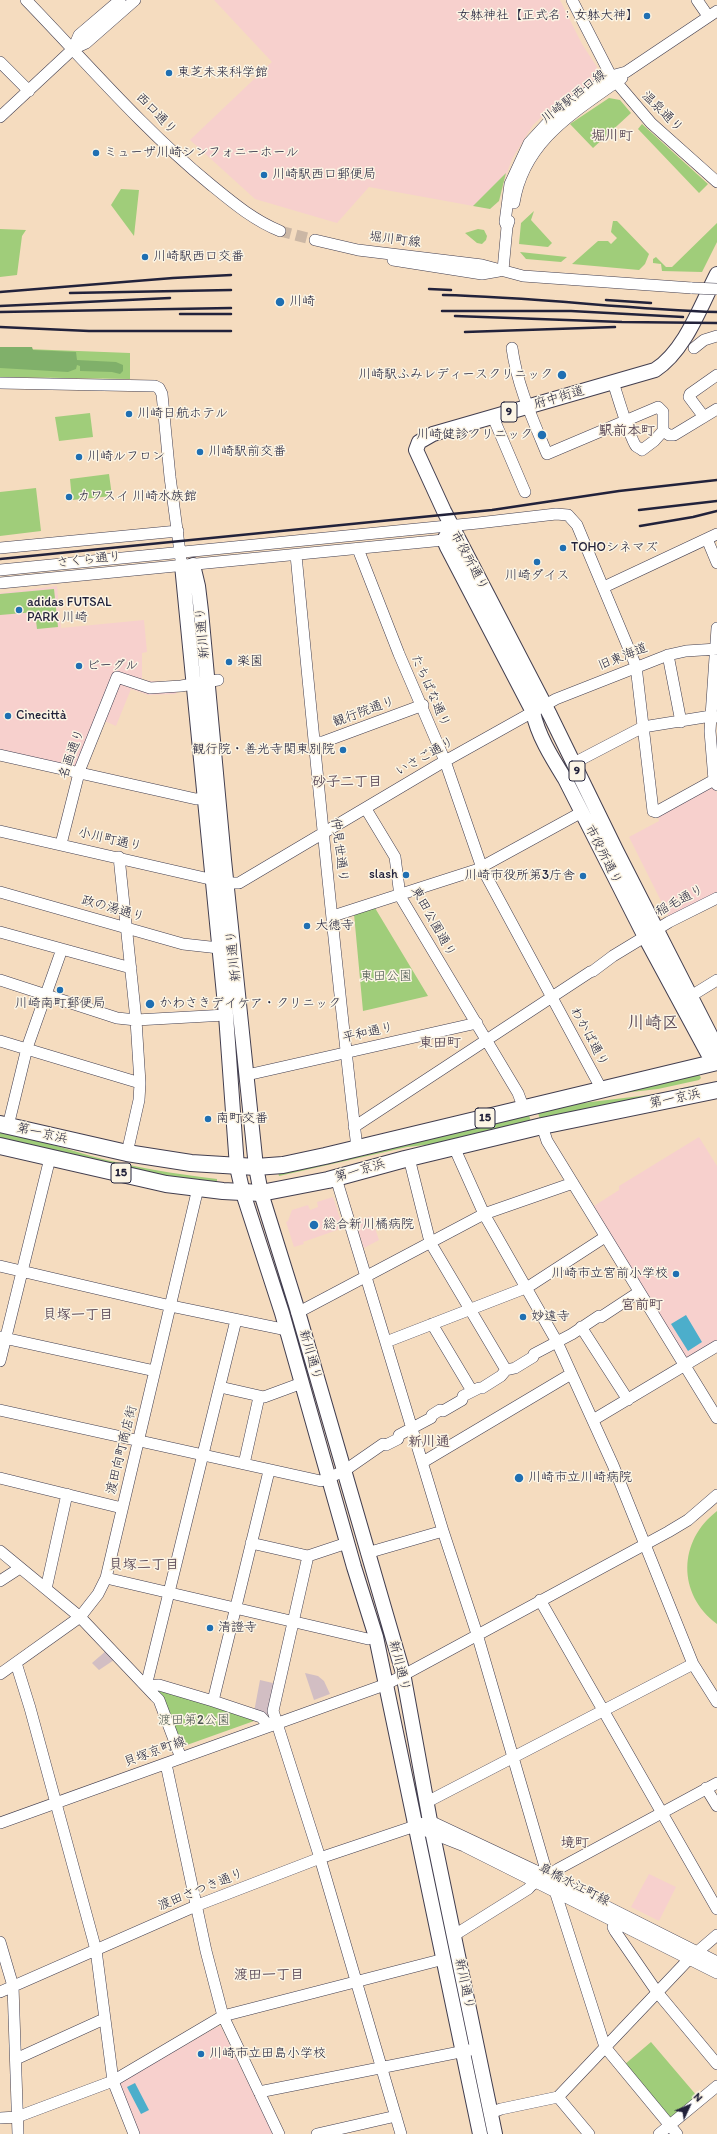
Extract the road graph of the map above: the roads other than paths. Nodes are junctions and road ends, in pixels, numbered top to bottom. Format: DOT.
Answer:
graph roads {
  1 [pos="26,0"];
  2 [pos="120,0"];
  3 [pos="135,0"];
  4 [pos="572,0"];
  5 [pos="697,0"];
  6 [pos="712,14"];
  7 [pos="73,49"];
  8 [pos="0,62"];
  9 [pos="617,78"];
  10 [pos="29,91"];
  11 [pos="0,118"];
  12 [pos="717,173"];
  13 [pos="717,182"];
  14 [pos="280,231"];
  15 [pos="315,240"];
  16 [pos="503,270"];
  17 [pos="717,274"];
  18 [pos="717,289"];
  19 [pos="717,336"];
  20 [pos="512,348"];
  21 [pos="694,348"];
  22 [pos="717,375"];
  23 [pos="613,382"];
  24 [pos="0,383"];
  25 [pos="528,407"];
  26 [pos="717,409"];
  27 [pos="493,417"];
  28 [pos="704,417"];
  29 [pos="626,419"];
  30 [pos="663,431"];
  31 [pos="525,492"];
  32 [pos="452,526"];
  33 [pos="178,531"];
  34 [pos="712,537"];
  35 [pos="444,540"];
  36 [pos="0,548"];
  37 [pos="358,549"];
  38 [pos="296,555"];
  39 [pos="187,559"];
  40 [pos="717,563"];
  41 [pos="0,570"];
  42 [pos="0,583"];
  43 [pos="604,587"];
  44 [pos="717,628"];
  45 [pos="716,649"];
  46 [pos="668,655"];
  47 [pos="636,666"];
  48 [pos="213,681"];
  49 [pos="193,684"];
  50 [pos="423,705"];
  51 [pos="538,709"];
  52 [pos="714,717"];
  53 [pos="681,722"];
  54 [pos="643,727"];
  55 [pos="314,742"];
  56 [pos="0,755"];
  57 [pos="445,761"];
  58 [pos="574,763"];
  59 [pos="78,773"];
  60 [pos="716,783"];
  61 [pos="206,798"];
  62 [pos="366,809"];
  63 [pos="582,812"];
  64 [pos="0,831"];
  65 [pos="322,833"];
  66 [pos="603,839"];
  67 [pos="61,844"];
  68 [pos="119,857"];
  69 [pos="482,868"];
  70 [pos="213,880"];
  71 [pos="233,883"];
  72 [pos="0,892"];
  73 [pos="400,896"];
  74 [pos="717,898"];
  75 [pos="333,916"];
  76 [pos="126,928"];
  77 [pos="657,930"];
  78 [pos="0,932"];
  79 [pos="645,937"];
  80 [pos="219,948"];
  81 [pos="62,949"];
  82 [pos="130,968"];
  83 [pos="0,980"];
  84 [pos="717,980"];
  85 [pos="47,995"];
  86 [pos="690,996"];
  87 [pos="551,998"];
  88 [pos="226,1015"];
  89 [pos="136,1020"];
  90 [pos="477,1023"];
  91 [pos="487,1040"];
  92 [pos="0,1041"];
  93 [pos="27,1048"];
  94 [pos="717,1048"];
  95 [pos="345,1052"];
  96 [pos="716,1067"];
  97 [pos="247,1075"];
  98 [pos="140,1083"];
  99 [pos="602,1090"];
  100 [pos="717,1090"];
  101 [pos="524,1109"];
  102 [pos="4,1125"];
  103 [pos="542,1126"];
  104 [pos="354,1127"];
  105 [pos="0,1146"];
  106 [pos="454,1147"];
  107 [pos="357,1148"];
  108 [pos="127,1154"];
  109 [pos="50,1158"];
  110 [pos="409,1158"];
  111 [pos="237,1167"];
  112 [pos="256,1167"];
  113 [pos="336,1178"];
  114 [pos="573,1183"];
  115 [pos="198,1188"];
  116 [pos="243,1193"];
  117 [pos="261,1193"];
  118 [pos="484,1214"];
  119 [pos="605,1237"];
  120 [pos="430,1242"];
  121 [pos="0,1266"];
  122 [pos="22,1271"];
  123 [pos="365,1278"];
  124 [pos="528,1287"];
  125 [pos="639,1292"];
  126 [pos="171,1306"];
  127 [pos="471,1309"];
  128 [pos="297,1313"];
  129 [pos="236,1320"];
  130 [pos="432,1324"];
  131 [pos="581,1327"];
  132 [pos="287,1330"];
  133 [pos="3,1338"];
  134 [pos="386,1342"];
  135 [pos="557,1342"];
  136 [pos="717,1346"];
  137 [pos="0,1361"];
  138 [pos="685,1366"];
  139 [pos="506,1370"];
  140 [pos="155,1371"];
  141 [pos="571,1374"];
  142 [pos="302,1383"];
  143 [pos="220,1387"];
  144 [pos="472,1391"];
  145 [pos="259,1397"];
  146 [pos="628,1400"];
  147 [pos="0,1410"];
  148 [pos="717,1418"];
  149 [pos="593,1420"];
  150 [pos="413,1429"];
  151 [pos="138,1441"];
  152 [pos="203,1455"];
  153 [pos="423,1462"];
  154 [pos="244,1464"];
  155 [pos="269,1471"];
  156 [pos="344,1471"];
  157 [pos="0,1478"];
  158 [pos="329,1479"];
  159 [pos="67,1494"];
  160 [pos="717,1496"];
  161 [pos="122,1508"];
  162 [pos="443,1531"];
  163 [pos="251,1543"];
  164 [pos="347,1543"];
  165 [pos="646,1544"];
  166 [pos="0,1551"];
  167 [pos="367,1553"];
  168 [pos="308,1556"];
  169 [pos="351,1557"];
  170 [pos="20,1568"];
  171 [pos="106,1578"];
  172 [pos="0,1581"];
  173 [pos="46,1589"];
  174 [pos="168,1594"];
  175 [pos="540,1600"];
  176 [pos="234,1610"];
  177 [pos="80,1617"];
  178 [pos="292,1623"];
  179 [pos="391,1632"];
  180 [pos="477,1634"];
  181 [pos="376,1637"];
  182 [pos="16,1663"];
  183 [pos="693,1664"];
  184 [pos="403,1673"];
  185 [pos="0,1674"];
  186 [pos="387,1684"];
  187 [pos="146,1686"];
  188 [pos="213,1701"];
  189 [pos="717,1702"];
  190 [pos="603,1709"];
  191 [pos="411,1719"];
  192 [pos="395,1723"];
  193 [pos="273,1724"];
  194 [pos="512,1757"];
  195 [pos="181,1758"];
  196 [pos="166,1764"];
  197 [pos="717,1783"];
  198 [pos="706,1788"];
  199 [pos="55,1802"];
  200 [pos="427,1802"];
  201 [pos="717,1806"];
  202 [pos="661,1812"];
  203 [pos="0,1823"];
  204 [pos="416,1827"];
  205 [pos="432,1827"];
  206 [pos="320,1858"];
  207 [pos="548,1877"];
  208 [pos="535,1881"];
  209 [pos="555,1891"];
  210 [pos="198,1905"];
  211 [pos="717,1909"];
  212 [pos="615,1921"];
  213 [pos="717,1935"];
  214 [pos="447,1937"];
  215 [pos="0,1942"];
  216 [pos="96,1950"];
  217 [pos="692,1955"];
  218 [pos="458,1956"];
  219 [pos="444,1959"];
  220 [pos="717,1962"];
  221 [pos="717,1973"];
  222 [pos="356,1982"];
  223 [pos="13,1986"];
  224 [pos="0,1992"];
  225 [pos="657,1992"];
  226 [pos="223,2016"];
  227 [pos="104,2019"];
  228 [pos="605,2047"];
  229 [pos="477,2048"];
  230 [pos="463,2051"];
  231 [pos="16,2059"];
  232 [pos="717,2064"];
  233 [pos="382,2068"];
  234 [pos="113,2081"];
  235 [pos="717,2086"];
  236 [pos="259,2092"];
  237 [pos="558,2098"];
  238 [pos="484,2115"];
  239 [pos="396,2116"];
  240 [pos="17,2117"];
  241 [pos="0,2118"];
  242 [pos="670,2125"];
  243 [pos="18,2134"];
  244 [pos="134,2134"];
  245 [pos="279,2134"];
  246 [pos="317,2134"];
  247 [pos="401,2134"];
  248 [pos="480,2134"];
  249 [pos="495,2134"];
  250 [pos="589,2134"];
  251 [pos="659,2134"];
  252 [pos="677,2134"];
  1 -- 7 [label="street, 西口通り"];
  2 -- 7 [label="street"];
  3 -- 7 [label="street"];
  4 -- 9 [label="street, 温泉通り"];
  5 -- 6 [label="street"];
  6 -- 9 [label="street, 川崎駅西口線"];
  7 -- 10 [label="street"];
  7 -- 14 [label="street, 西口通り"];
  8 -- 10 [label="street"];
  9 -- 12 [label="street, 温泉通り"];
  9 -- 13 [label="street, 温泉通り"];
  9 -- 16 [label="street, 川崎駅西口線"];
  10 -- 11 [label="street"];
  15 -- 16 [label="street, 堀川町線"];
  16 -- 18 [label="street, 堀川町線, bridge"];
  17 -- 23 [label="main road, 府中街道 / 9"];
  19 -- 21 [label="street"];
  20 -- 25 [label="street"];
  22 -- 28 [label="street"];
  23 -- 25 [label="main road, 府中街道 / 9"];
  23 -- 29 [label="street"];
  24 -- 33 [label="street"];
  25 -- 27 [label="main road, 府中街道 / 9"];
  25 -- 29 [label="street"];
  26 -- 28 [label="street"];
  27 -- 31 [label="street"];
  27 -- 32 [label="main road, 府中街道 / 9"];
  28 -- 30 [label="street"];
  29 -- 30 [label="street"];
  29 -- 30 [label="street"];
  32 -- 35 [label="main road, 市役所通り"];
  32 -- 39 [label="street"];
  32 -- 43 [label="street"];
  32 -- 51 [label="main road, 市役所通り / 9"];
  33 -- 36 [label="street"];
  33 -- 39 [label="street"];
  34 -- 40 [label="street"];
  34 -- 43 [label="street"];
  35 -- 37 [label="street"];
  35 -- 51 [label="main road, 市役所通り / 9"];
  37 -- 38 [label="street"];
  37 -- 50 [label="street, たちばな通り"];
  38 -- 39 [label="street"];
  38 -- 55 [label="street, 仲見世通り"];
  39 -- 41 [label="street, さくら通り"];
  39 -- 42 [label="street, さくら通り"];
  39 -- 48 [label="main road, 新川通り"];
  39 -- 49 [label="main road, 新川通り"];
  43 -- 47 [label="street"];
  44 -- 45 [label="street"];
  45 -- 46 [label="street, 旧東海道"];
  45 -- 52 [label="street"];
  46 -- 47 [label="street, 旧東海道"];
  46 -- 53 [label="street"];
  47 -- 51 [label="street, 旧東海道"];
  47 -- 54 [label="street"];
  48 -- 49 [label="street"];
  48 -- 71 [label="main road, 新川通り"];
  49 -- 59 [label="street, 名画通り"];
  49 -- 61 [label="main road, 新川通り"];
  50 -- 55 [label="street, 観行院通り"];
  50 -- 57 [label="street, たちばな通り"];
  51 -- 57 [label="street, いさご通り"];
  51 -- 58 [label="main road, 市役所通り / 9"];
  51 -- 63 [label="main road, 市役所通り / 9"];
  52 -- 53 [label="street"];
  52 -- 60 [label="street"];
  53 -- 54 [label="street"];
  54 -- 58 [label="street"];
  54 -- 60 [label="street"];
  55 -- 65 [label="street, 仲見世通り"];
  56 -- 59 [label="street"];
  57 -- 62 [label="street, いさご通り"];
  57 -- 69 [label="street, たちばな通り"];
  58 -- 66 [label="main road, 市役所通り / 9"];
  59 -- 61 [label="street"];
  59 -- 67 [label="street, 名画通り"];
  61 -- 70 [label="main road, 新川通り"];
  62 -- 65 [label="street, いさご通り"];
  62 -- 73 [label="street, 東田公園通り"];
  63 -- 66 [label="main road, 市役所通り / 9"];
  63 -- 69 [label="street"];
  64 -- 67 [label="street, 小川町通り"];
  65 -- 71 [label="street, いさご通り"];
  65 -- 75 [label="street, 仲見世通り"];
  66 -- 77 [label="main road, 市役所通り / 9"];
  66 -- 79 [label="main road, 市役所通り / 9"];
  67 -- 68 [label="street, 小川町通り"];
  68 -- 70 [label="street, 小川町通り"];
  68 -- 76 [label="street"];
  69 -- 73 [label="street"];
  69 -- 87 [label="street, たちばな通り"];
  70 -- 71 [label="street, 小川町通り"];
  70 -- 80 [label="main road, 新川通り"];
  71 -- 97 [label="main road, 新川通り"];
  72 -- 76 [label="street, 政の湯通り"];
  73 -- 75 [label="street"];
  73 -- 90 [label="street, 東田公園通り"];
  74 -- 77 [label="street, 稲毛通り"];
  75 -- 95 [label="street, 仲見世通り"];
  76 -- 80 [label="street, 政の湯通り"];
  76 -- 82 [label="street"];
  77 -- 79 [label="street, 稲毛通り"];
  77 -- 86 [label="main road, 市役所通り / 9"];
  78 -- 81 [label="street"];
  79 -- 87 [label="street"];
  79 -- 96 [label="main road, 市役所通り / 9"];
  80 -- 88 [label="main road, 新川通り"];
  81 -- 82 [label="street"];
  81 -- 85 [label="street"];
  82 -- 89 [label="street"];
  83 -- 85 [label="street"];
  84 -- 86 [label="street"];
  85 -- 89 [label="street"];
  85 -- 93 [label="street"];
  86 -- 94 [label="main road, 市役所通り / 9"];
  87 -- 91 [label="street"];
  87 -- 99 [label="street, わかば通り"];
  88 -- 89 [label="street"];
  88 -- 111 [label="main road, 新川通り"];
  89 -- 98 [label="street"];
  90 -- 91 [label="street"];
  90 -- 95 [label="street, 平和通り"];
  91 -- 101 [label="street"];
  91 -- 104 [label="street"];
  92 -- 93 [label="street"];
  93 -- 98 [label="street"];
  93 -- 102 [label="street"];
  95 -- 97 [label="street, 平和通り"];
  95 -- 104 [label="street, 仲見世通り"];
  96 -- 99 [label="highway, 第一京浜 / 15"];
  97 -- 112 [label="main road, 新川通り"];
  98 -- 108 [label="street"];
  99 -- 101 [label="highway, 第一京浜 / 15"];
  100 -- 103 [label="highway, 第一京浜 / 15"];
  101 -- 107 [label="highway, 第一京浜 / 15"];
  102 -- 108 [label="highway, 第一京浜 / 15"];
  103 -- 106 [label="highway, 第一京浜 / 15"];
  103 -- 114 [label="street"];
  104 -- 107 [label="street, 仲見世通り"];
  105 -- 109 [label="highway, 第一京浜 / 15"];
  106 -- 110 [label="highway, 第一京浜 / 15"];
  106 -- 118 [label="street"];
  107 -- 112 [label="highway, 第一京浜 / 15"];
  108 -- 111 [label="highway, 第一京浜 / 15"];
  109 -- 115 [label="highway, 第一京浜 / 15"];
  109 -- 122 [label="street"];
  110 -- 113 [label="highway, 第一京浜 / 15"];
  110 -- 120 [label="street"];
  111 -- 112 [label="highway, 第一京浜 / 15"];
  111 -- 116 [label="main road, 新川通り"];
  112 -- 117 [label="main road, 新川通り"];
  113 -- 117 [label="highway, 第一京浜 / 15"];
  113 -- 123 [label="street"];
  114 -- 118 [label="street"];
  114 -- 119 [label="street"];
  115 -- 116 [label="highway, 第一京浜 / 15"];
  115 -- 126 [label="street, 渡田向町商店街"];
  116 -- 117 [label="highway, 第一京浜 / 15"];
  116 -- 132 [label="main road, 新川通り"];
  117 -- 128 [label="main road, 新川通り"];
  118 -- 120 [label="street"];
  118 -- 124 [label="street"];
  119 -- 124 [label="street"];
  119 -- 125 [label="street"];
  120 -- 123 [label="street"];
  120 -- 127 [label="street"];
  121 -- 122 [label="street"];
  122 -- 126 [label="street"];
  122 -- 133 [label="street"];
  123 -- 128 [label="street"];
  123 -- 134 [label="street"];
  124 -- 127 [label="street"];
  124 -- 135 [label="street"];
  125 -- 131 [label="street"];
  125 -- 138 [label="street"];
  126 -- 129 [label="street"];
  126 -- 140 [label="street, 渡田向町商店街"];
  127 -- 130 [label="street"];
  127 -- 139 [label="street"];
  128 -- 132 [label="main road"];
  128 -- 156 [label="main road, 新川通り"];
  129 -- 132 [label="street"];
  129 -- 143 [label="street"];
  130 -- 134 [label="street"];
  130 -- 144 [label="street"];
  131 -- 135 [label="street"];
  131 -- 146 [label="street"];
  132 -- 142 [label="main road, 新川通り"];
  133 -- 137 [label="street"];
  133 -- 140 [label="street"];
  134 -- 150 [label="street"];
  135 -- 139 [label="street"];
  135 -- 141 [label="street"];
  136 -- 138 [label="street"];
  138 -- 146 [label="street"];
  138 -- 148 [label="street"];
  139 -- 144 [label="street"];
  140 -- 151 [label="street, 渡田向町商店街"];
  141 -- 149 [label="street"];
  141 -- 153 [label="street"];
  142 -- 145 [label="street"];
  142 -- 158 [label="main road, 新川通り"];
  143 -- 145 [label="street"];
  143 -- 152 [label="street"];
  144 -- 150 [label="street"];
  145 -- 154 [label="street"];
  146 -- 149 [label="street"];
  147 -- 151 [label="street"];
  149 -- 165 [label="street"];
  150 -- 153 [label="street"];
  150 -- 156 [label="street"];
  151 -- 152 [label="street"];
  151 -- 161 [label="street, 渡田向町商店街"];
  152 -- 154 [label="street"];
  152 -- 174 [label="street"];
  153 -- 162 [label="street"];
  154 -- 155 [label="street"];
  155 -- 158 [label="street"];
  155 -- 163 [label="street"];
  156 -- 158 [label="street"];
  156 -- 167 [label="main road, 新川通り"];
  157 -- 159 [label="street"];
  158 -- 164 [label="main road, 新川通り"];
  159 -- 161 [label="street"];
  159 -- 173 [label="street"];
  160 -- 165 [label="street, 貝塚京町線"];
  161 -- 171 [label="street, 渡田向町商店街"];
  162 -- 167 [label="street"];
  162 -- 180 [label="street"];
  163 -- 168 [label="street"];
  163 -- 176 [label="street"];
  164 -- 168 [label="street"];
  164 -- 169 [label="main road, 新川通り"];
  165 -- 175 [label="street, 貝塚京町線"];
  165 -- 183 [label="street"];
  166 -- 170 [label="street"];
  167 -- 169 [label="main road"];
  167 -- 179 [label="main road, 新川通り"];
  168 -- 178 [label="street"];
  169 -- 181 [label="main road, 新川通り"];
  170 -- 172 [label="street"];
  170 -- 173 [label="street"];
  171 -- 174 [label="street"];
  171 -- 177 [label="street, 渡田向町商店街"];
  173 -- 177 [label="street"];
  174 -- 176 [label="street"];
  174 -- 187 [label="street"];
  175 -- 180 [label="street, 貝塚京町線"];
  175 -- 190 [label="street"];
  176 -- 178 [label="street"];
  176 -- 188 [label="street"];
  177 -- 182 [label="street, 渡田向町商店街"];
  177 -- 187 [label="street"];
  178 -- 181 [label="street"];
  178 -- 193 [label="street"];
  179 -- 181 [label="main road"];
  179 -- 184 [label="main road, 新川通り"];
  180 -- 184 [label="street, 貝塚京町線"];
  180 -- 194 [label="street"];
  181 -- 186 [label="main road, 新川通り"];
  182 -- 185 [label="street, 渡田向町商店街"];
  182 -- 199 [label="street"];
  183 -- 189 [label="street"];
  183 -- 190 [label="street"];
  184 -- 186 [label="street, 貝塚京町線"];
  184 -- 191 [label="main road, 新川通り"];
  186 -- 192 [label="main road, 新川通り"];
  186 -- 193 [label="street, 貝塚京町線"];
  187 -- 188 [label="street"];
  187 -- 195 [label="street"];
  188 -- 193 [label="street"];
  190 -- 194 [label="street"];
  190 -- 202 [label="street"];
  191 -- 192 [label="main road"];
  191 -- 200 [label="main road, 新川通り"];
  192 -- 204 [label="main road, 新川通り"];
  193 -- 195 [label="street, 貝塚京町線"];
  193 -- 206 [label="street"];
  194 -- 200 [label="street"];
  194 -- 207 [label="street"];
  195 -- 196 [label="street, 貝塚京町線"];
  196 -- 199 [label="street, 貝塚京町線"];
  196 -- 210 [label="street"];
  197 -- 198 [label="street"];
  198 -- 201 [label="street"];
  198 -- 202 [label="street"];
  199 -- 203 [label="street, 貝塚京町線"];
  199 -- 216 [label="street"];
  200 -- 205 [label="main road, 新川通り"];
  202 -- 207 [label="street"];
  202 -- 211 [label="street"];
  204 -- 205 [label="street, 渡田さつき通り"];
  204 -- 206 [label="street, 渡田さつき通り"];
  204 -- 214 [label="main road, 新川通り"];
  205 -- 207 [label="street, 皐橋水江町線"];
  205 -- 208 [label="street, 皐橋水江町線"];
  205 -- 214 [label="main road, 新川通り"];
  206 -- 210 [label="street, 渡田さつき通り"];
  206 -- 222 [label="street"];
  207 -- 208 [label="street"];
  207 -- 209 [label="street"];
  207 -- 217 [label="street, 皐橋水江町線"];
  208 -- 209 [label="street, 皐橋水江町線"];
  208 -- 214 [label="street"];
  209 -- 212 [label="street, 皐橋水江町線"];
  209 -- 228 [label="street"];
  210 -- 216 [label="street, 渡田さつき通り"];
  210 -- 226 [label="street"];
  212 -- 217 [label="street, 皐橋水江町線"];
  212 -- 225 [label="street"];
  213 -- 217 [label="street"];
  214 -- 218 [label="main road, 新川通り"];
  214 -- 219 [label="main road, 新川通り"];
  215 -- 223 [label="street"];
  216 -- 223 [label="street, 渡田さつき通り"];
  216 -- 227 [label="street"];
  217 -- 220 [label="street, 皐橋水江町線"];
  217 -- 221 [label="street, 皐橋水江町線"];
  217 -- 225 [label="street"];
  218 -- 219 [label="main road"];
  218 -- 229 [label="main road, 新川通り"];
  219 -- 222 [label="street"];
  219 -- 230 [label="main road, 新川通り"];
  222 -- 226 [label="street"];
  222 -- 233 [label="street"];
  223 -- 224 [label="street, 渡田さつき通り"];
  223 -- 231 [label="street"];
  225 -- 228 [label="street"];
  225 -- 232 [label="street"];
  226 -- 234 [label="street"];
  226 -- 236 [label="street"];
  227 -- 231 [label="street"];
  227 -- 234 [label="street"];
  228 -- 237 [label="street"];
  228 -- 242 [label="street"];
  229 -- 230 [label="street"];
  229 -- 238 [label="main road, 新川通り"];
  230 -- 233 [label="street"];
  230 -- 238 [label="main road, 新川通り"];
  231 -- 240 [label="street"];
  233 -- 236 [label="street"];
  233 -- 239 [label="street"];
  234 -- 240 [label="street"];
  234 -- 244 [label="street"];
  235 -- 242 [label="street"];
  236 -- 245 [label="street"];
  237 -- 238 [label="street"];
  237 -- 250 [label="street"];
  238 -- 248 [label="main road, 新川通り"];
  238 -- 249 [label="main road, 新川通り"];
  239 -- 246 [label="street"];
  239 -- 247 [label="street"];
  240 -- 241 [label="street"];
  240 -- 243 [label="street"];
  242 -- 251 [label="street"];
  242 -- 252 [label="street"];
}
